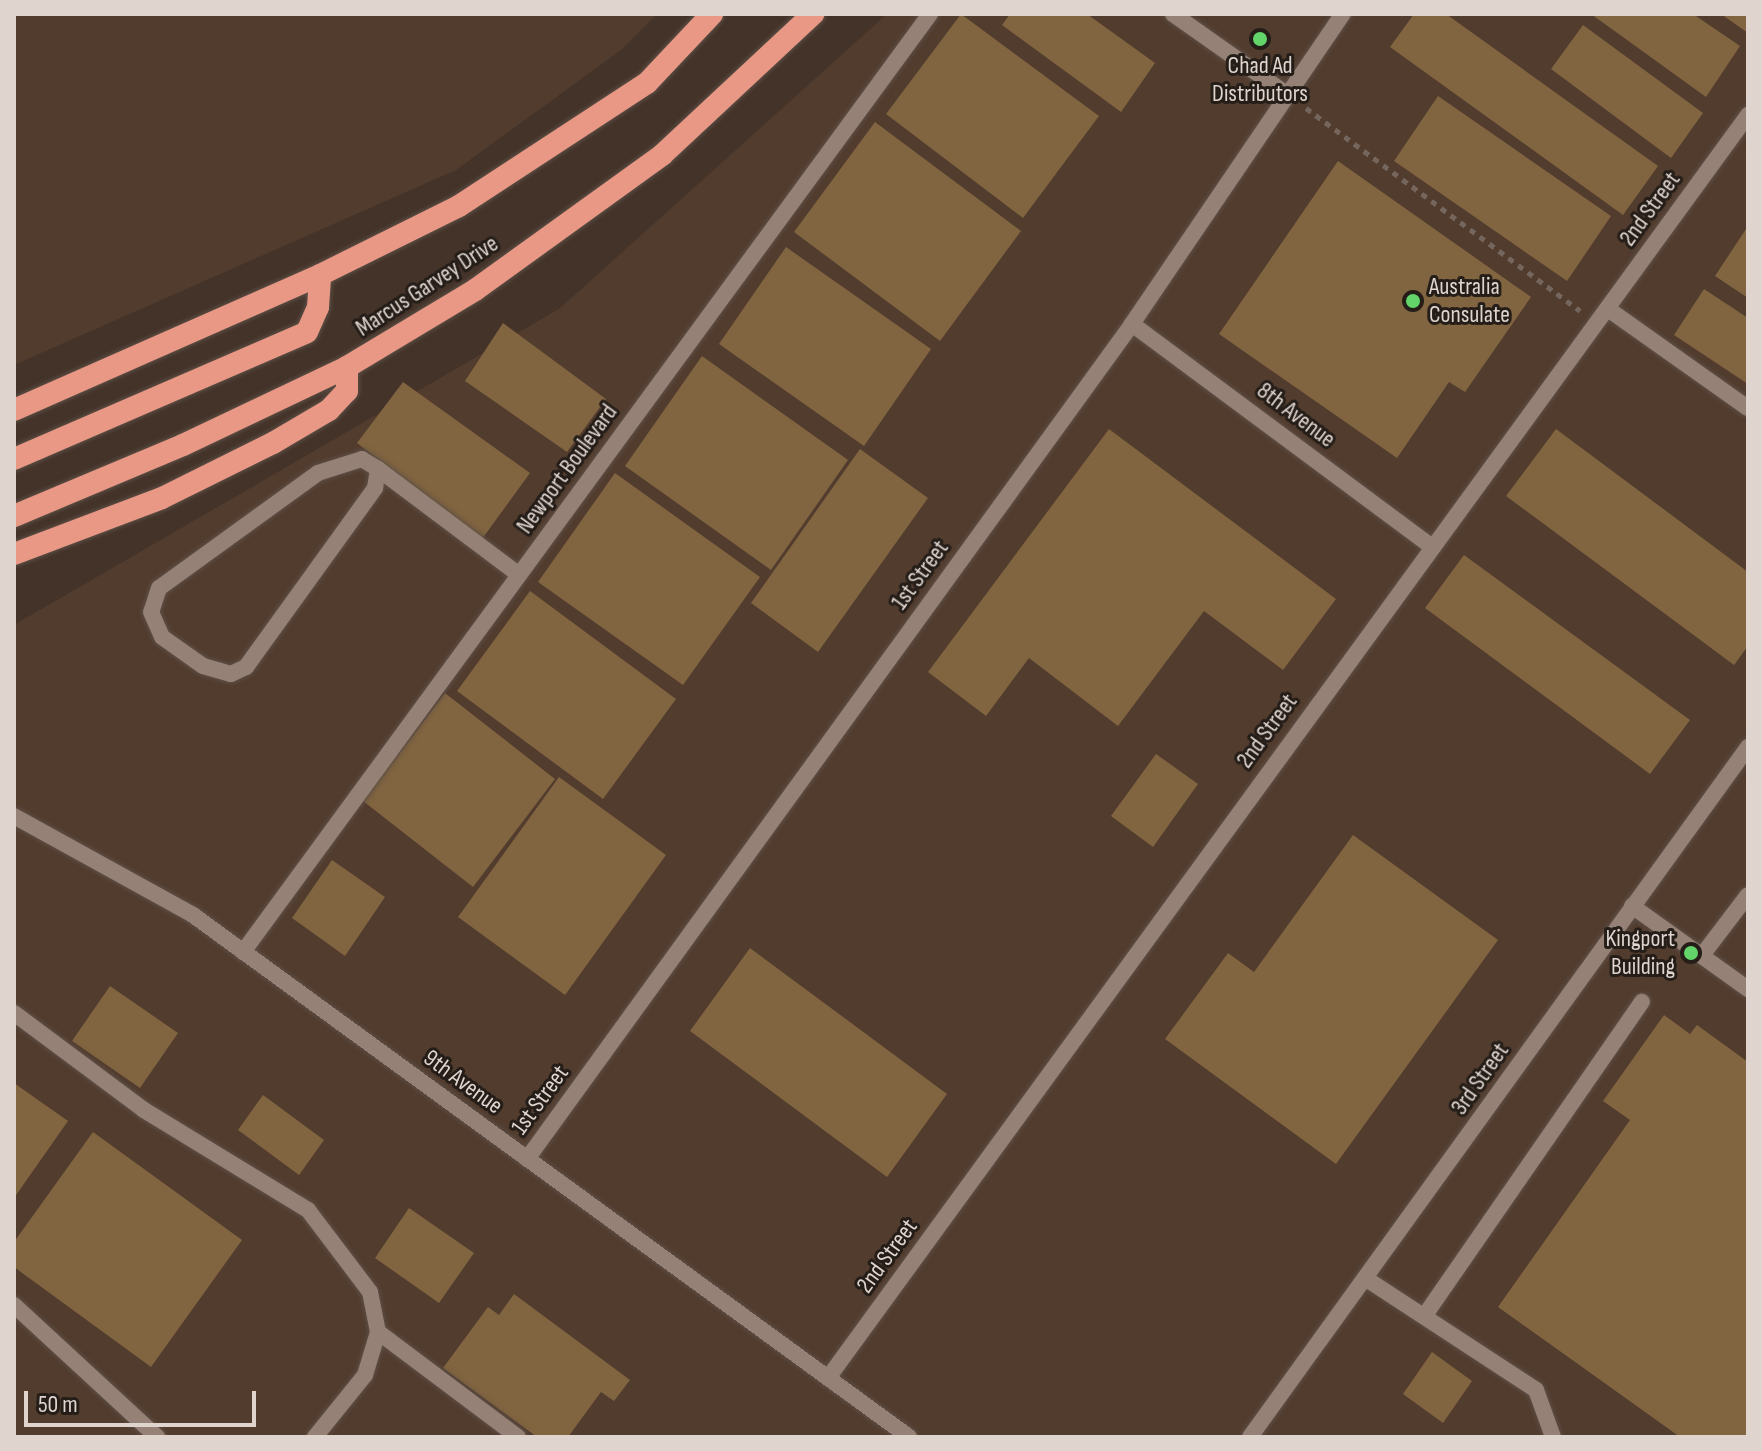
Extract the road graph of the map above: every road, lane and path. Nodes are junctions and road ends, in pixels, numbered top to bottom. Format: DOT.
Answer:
graph roads {
  1 [pos="712,14"];
  2 [pos="813,14"];
  3 [pos="930,14"];
  4 [pos="1173,14"];
  5 [pos="1343,14"];
  6 [pos="1285,93"];
  7 [pos="1748,115"];
  8 [pos="320,275"];
  9 [pos="1608,309"];
  10 [pos="1597,323"];
  11 [pos="1132,324"];
  12 [pos="347,367"];
  13 [pos="1748,408"];
  14 [pos="14,410"];
  15 [pos="14,459"];
  16 [pos="378,469"];
  17 [pos="14,516"];
  18 [pos="1431,546"];
  19 [pos="14,554"];
  20 [pos="519,575"];
  21 [pos="1748,747"];
  22 [pos="14,816"];
  23 [pos="1748,895"];
  24 [pos="1632,906"];
  25 [pos="243,952"];
  26 [pos="1703,954"];
  27 [pos="1748,989"];
  28 [pos="1642,1002"];
  29 [pos="14,1013"];
  30 [pos="527,1159"];
  31 [pos="1368,1280"];
  32 [pos="14,1305"];
  33 [pos="1425,1315"];
  34 [pos="378,1332"];
  35 [pos="828,1378"];
  36 [pos="141,1423"];
  37 [pos="130,1437"];
  38 [pos="157,1437"];
  39 [pos="315,1437"];
  40 [pos="518,1437"];
  41 [pos="909,1437"];
  42 [pos="1250,1437"];
  43 [pos="1553,1437"];
  1 -- 8 [label="highway, Marcus Garvey Drive"];
  2 -- 12 [label="highway, Marcus Garvey Drive"];
  3 -- 20 [label="street, Newport Boulevard"];
  4 -- 6 [label="street"];
  5 -- 6 [label="street, 1st Street"];
  6 -- 10 [label="path"];
  6 -- 11 [label="street, 1st Street"];
  7 -- 9 [label="street, 2nd Street"];
  8 -- 14 [label="highway, Marcus Garvey Drive"];
  8 -- 15 [label="highway"];
  9 -- 10 [label="street, 2nd Street"];
  9 -- 13 [label="street"];
  10 -- 18 [label="street, 2nd Street"];
  11 -- 18 [label="street, 8th Avenue"];
  11 -- 30 [label="street, 1st Street"];
  12 -- 17 [label="highway, Marcus Garvey Drive"];
  12 -- 19 [label="highway"];
  16 -- 16 [label="street"];
  16 -- 20 [label="street"];
  18 -- 35 [label="street, 2nd Street"];
  20 -- 25 [label="street, Newport Boulevard"];
  21 -- 24 [label="street, 3rd Street"];
  22 -- 25 [label="street, 9th Avenue"];
  23 -- 26 [label="street"];
  24 -- 26 [label="street"];
  24 -- 31 [label="street, 3rd Street"];
  25 -- 30 [label="street, 9th Avenue"];
  26 -- 27 [label="street"];
  28 -- 33 [label="street"];
  29 -- 34 [label="street"];
  30 -- 35 [label="street, 9th Avenue"];
  31 -- 33 [label="street"];
  31 -- 42 [label="street, 3rd Street"];
  32 -- 36 [label="street"];
  33 -- 43 [label="street"];
  34 -- 39 [label="street"];
  34 -- 40 [label="street"];
  35 -- 41 [label="street, 9th Avenue"];
  36 -- 37 [label="street"];
  36 -- 38 [label="street"];
}
